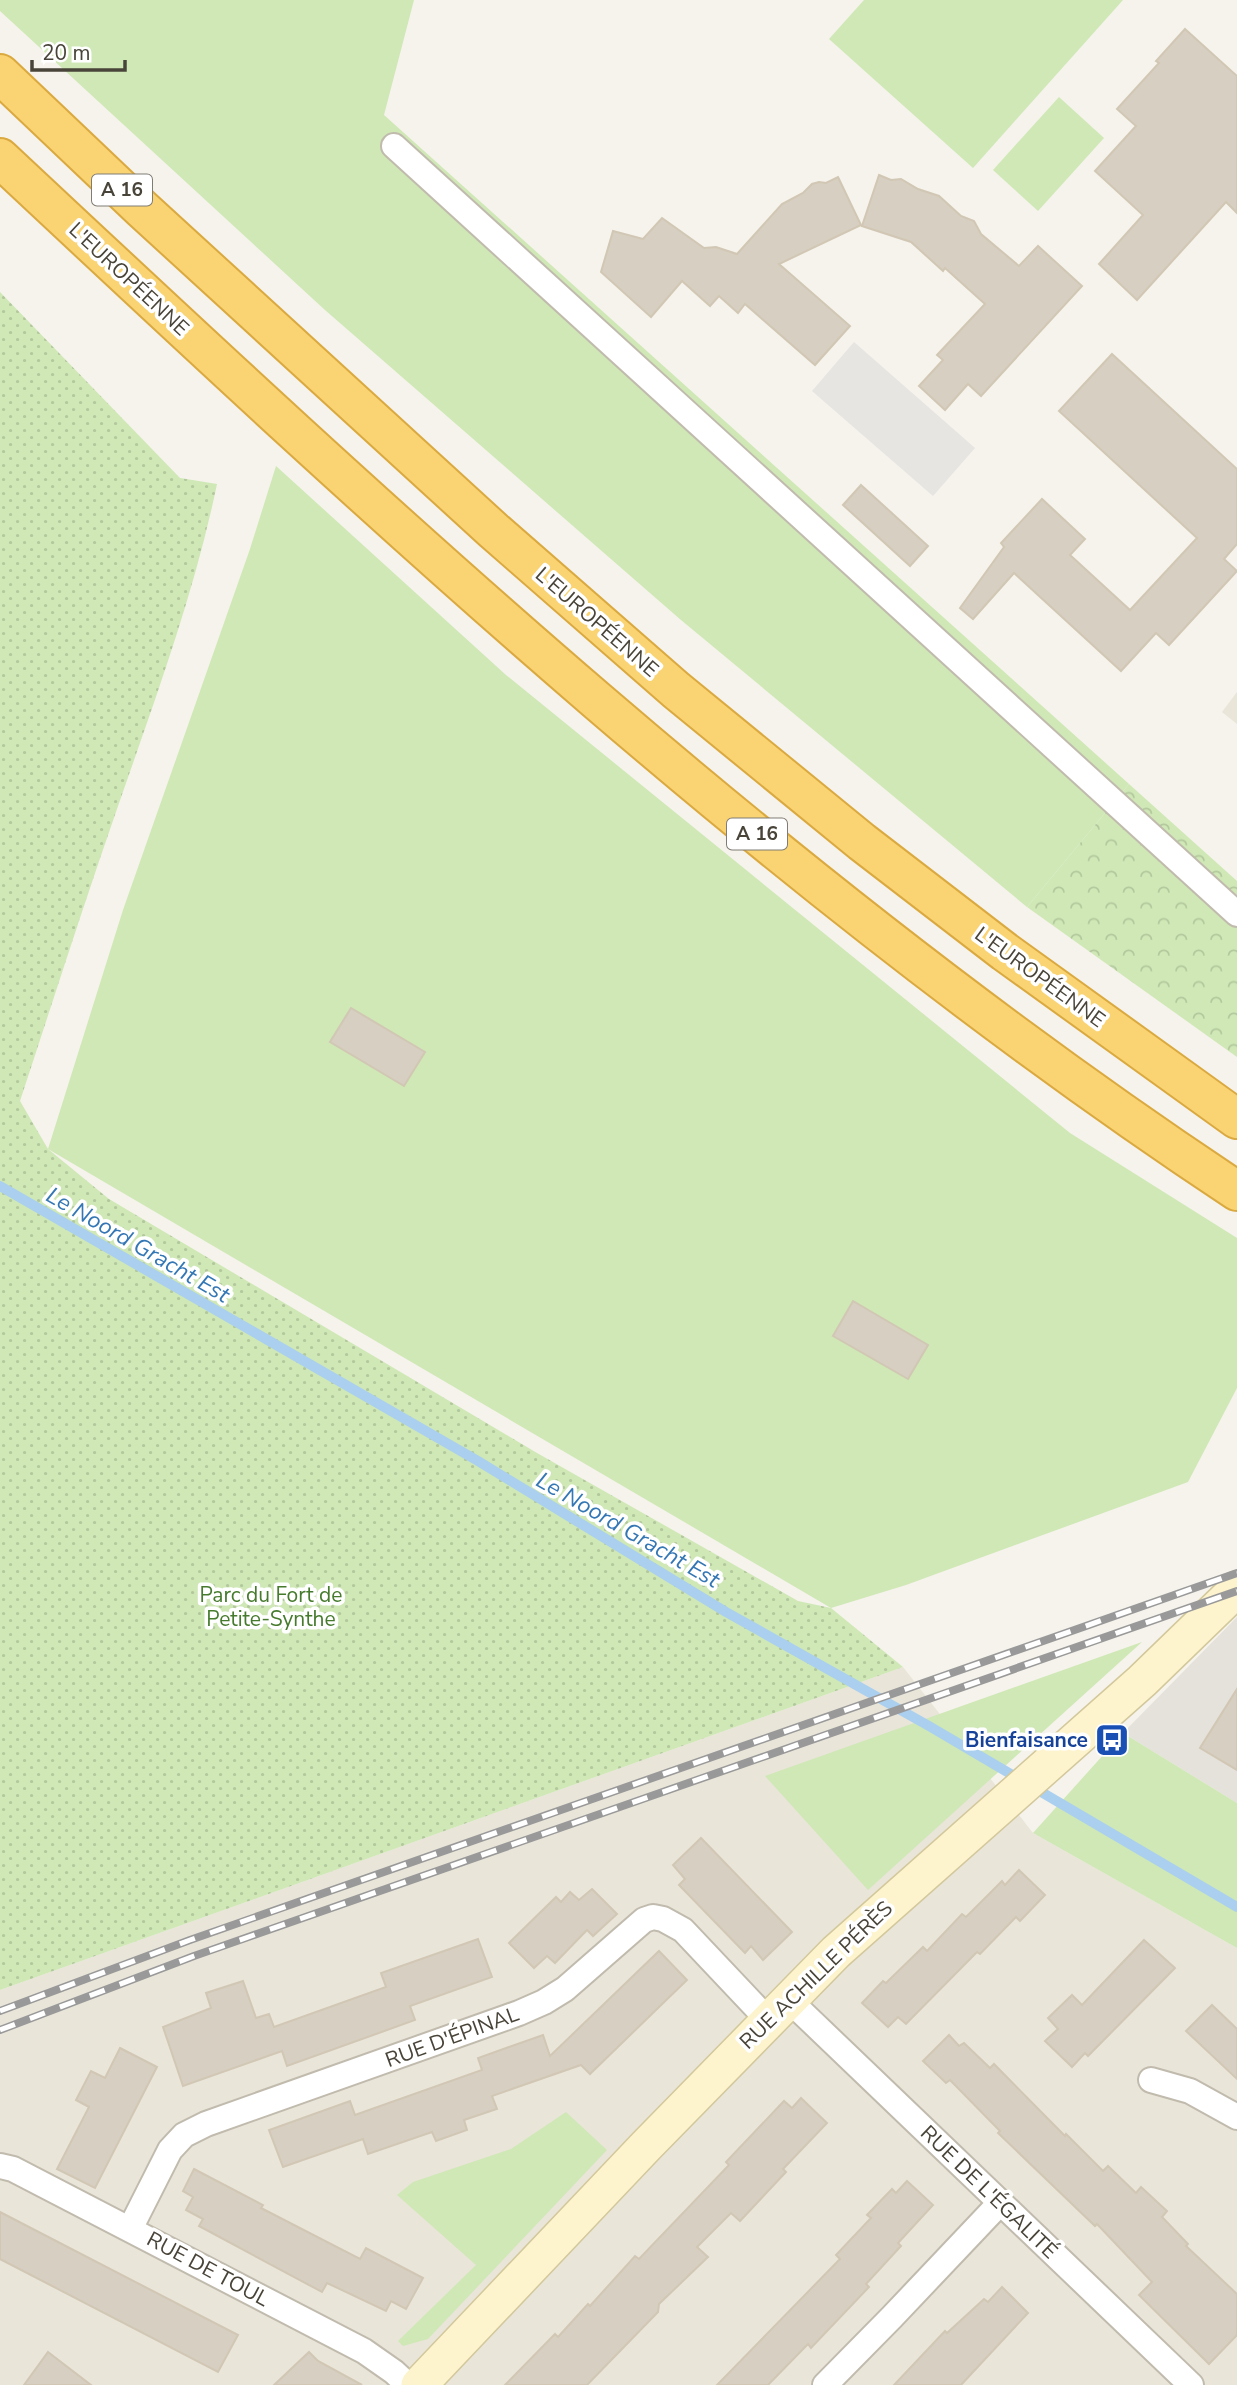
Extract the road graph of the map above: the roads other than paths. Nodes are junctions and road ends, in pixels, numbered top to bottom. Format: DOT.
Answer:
graph roads {
  1 [pos="0,74"];
  2 [pos="394,146"];
  3 [pos="0,158"];
  4 [pos="1237,914"];
  5 [pos="1237,1119"];
  6 [pos="1237,1191"];
  7 [pos="1237,1589"];
  8 [pos="778,2009"];
  9 [pos="1151,2080"];
  10 [pos="1237,2117"];
  11 [pos="0,2166"];
  12 [pos="1000,2203"];
  13 [pos="130,2229"];
  14 [pos="408,2385"];
  15 [pos="419,2385"];
  16 [pos="825,2385"];
  17 [pos="1191,2385"];
  1 -- 5 [label="highway, L'EUROPÉENNE / A 16"];
  2 -- 4 [label="street"];
  3 -- 6 [label="highway, L'EUROPÉENNE / A 16"];
  7 -- 8 [label="street, RUE ACHILLE PÉRÈS"];
  8 -- 12 [label="street, RUE DE L'ÉGALITÉ"];
  8 -- 13 [label="street, RUE D'ÉPINAL"];
  8 -- 15 [label="street, RUE ACHILLE PÉRÈS"];
  9 -- 10 [label="street"];
  11 -- 13 [label="street, RUE DE TOUL"];
  12 -- 16 [label="street"];
  12 -- 17 [label="street, RUE DE L'ÉGALITÉ"];
  13 -- 14 [label="street, RUE DE TOUL"];
}
